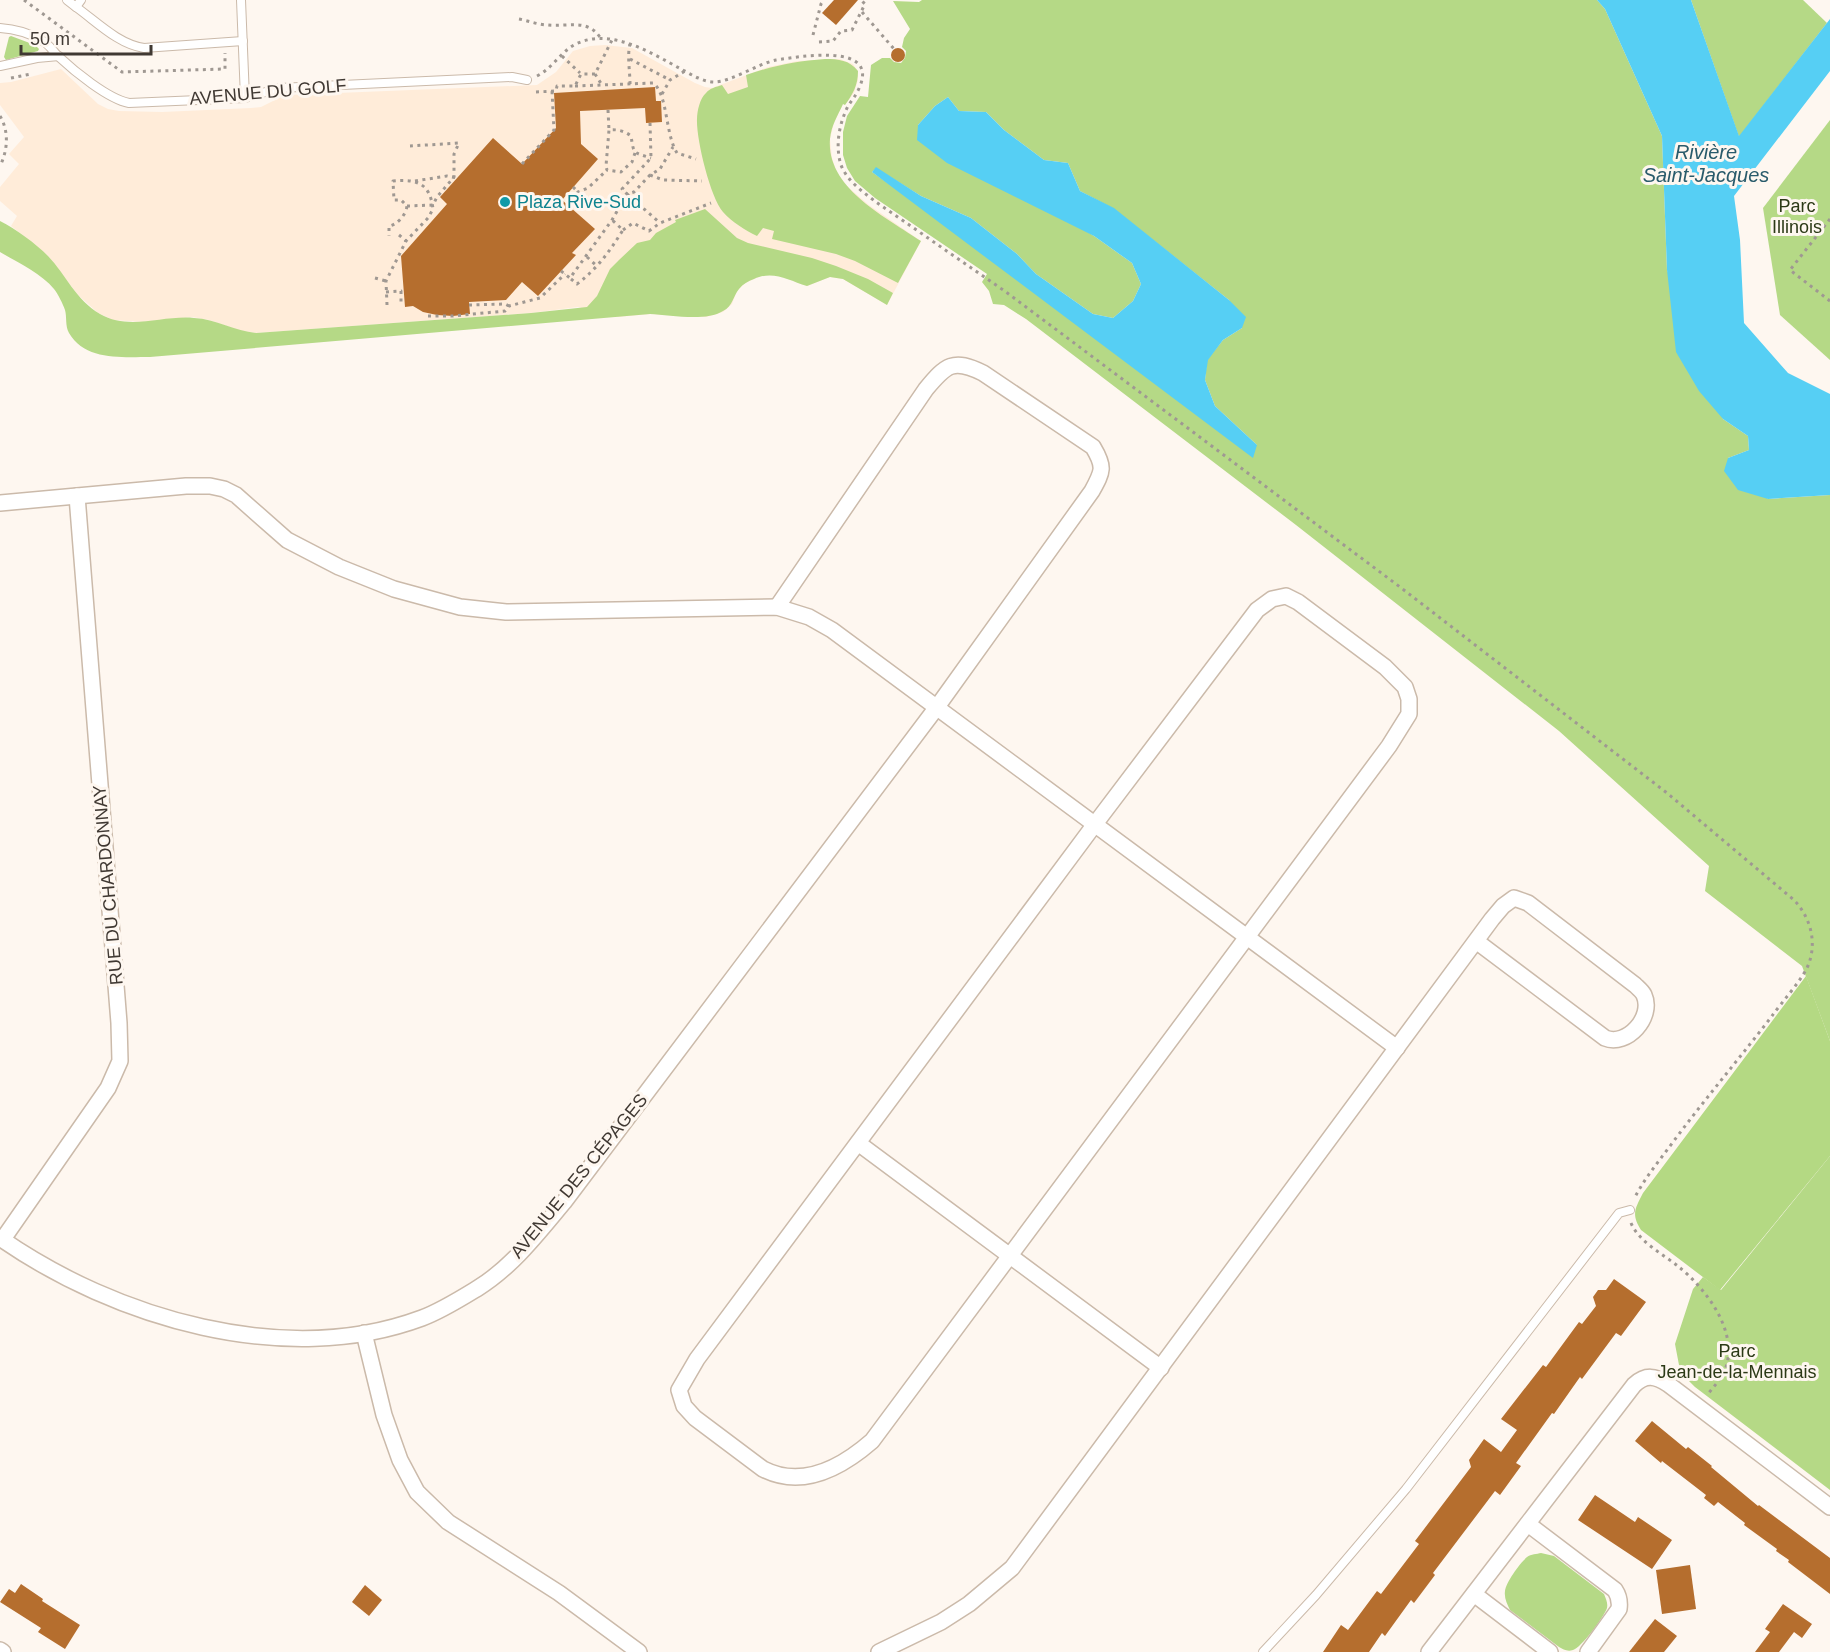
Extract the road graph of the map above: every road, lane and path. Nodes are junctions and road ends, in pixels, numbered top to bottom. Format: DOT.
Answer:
graph roads {
  1 [pos="67,0"];
  2 [pos="241,0"];
  3 [pos="861,0"];
  4 [pos="823,1"];
  5 [pos="78,3"];
  6 [pos="828,7"];
  7 [pos="861,12"];
  8 [pos="519,20"];
  9 [pos="0,28"];
  10 [pos="813,35"];
  11 [pos="601,39"];
  12 [pos="612,40"];
  13 [pos="243,41"];
  14 [pos="819,42"];
  15 [pos="630,44"];
  16 [pos="894,50"];
  17 [pos="58,56"];
  18 [pos="562,56"];
  19 [pos="630,59"];
  20 [pos="0,66"];
  21 [pos="685,71"];
  22 [pos="581,74"];
  23 [pos="595,74"];
  24 [pos="527,80"];
  25 [pos="670,80"];
  26 [pos="630,84"];
  27 [pos="603,85"];
  28 [pos="575,86"];
  29 [pos="552,91"];
  30 [pos="536,92"];
  31 [pos="662,94"];
  32 [pos="245,98"];
  33 [pos="608,110"];
  34 [pos="0,116"];
  35 [pos="650,123"];
  36 [pos="609,130"];
  37 [pos="410,147"];
  38 [pos="673,147"];
  39 [pos="635,153"];
  40 [pos="651,158"];
  41 [pos="696,159"];
  42 [pos="522,164"];
  43 [pos="0,166"];
  44 [pos="607,170"];
  45 [pos="650,175"];
  46 [pos="456,178"];
  47 [pos="413,181"];
  48 [pos="702,181"];
  49 [pos="573,187"];
  50 [pos="578,192"];
  51 [pos="627,194"];
  52 [pos="711,202"];
  53 [pos="567,204"];
  54 [pos="433,205"];
  55 [pos="407,206"];
  56 [pos="1830,219"];
  57 [pos="612,220"];
  58 [pos="660,223"];
  59 [pos="422,224"];
  60 [pos="426,227"];
  61 [pos="623,230"];
  62 [pos="399,235"];
  63 [pos="389,236"];
  64 [pos="406,241"];
  65 [pos="586,256"];
  66 [pos="597,266"];
  67 [pos="375,278"];
  68 [pos="570,278"];
  69 [pos="386,281"];
  70 [pos="387,292"];
  71 [pos="1830,301"];
  72 [pos="387,304"];
  73 [pos="401,304"];
  74 [pos="469,305"];
  75 [pos="508,306"];
  76 [pos="428,316"];
  77 [pos="77,496"];
  78 [pos="0,503"];
  79 [pos="777,607"];
  80 [pos="937,707"];
  81 [pos="1095,824"];
  82 [pos="1246,938"];
  83 [pos="1476,941"];
  84 [pos="1396,1048"];
  85 [pos="858,1143"];
  86 [pos="1630,1210"];
  87 [pos="1,1239"];
  88 [pos="1011,1256"];
  89 [pos="364,1333"];
  90 [pos="1161,1368"];
  91 [pos="1830,1507"];
  92 [pos="1528,1524"];
  93 [pos="1474,1594"];
  94 [pos="639,1652"];
  95 [pos="879,1652"];
  96 [pos="1263,1652"];
  97 [pos="1430,1652"];
  98 [pos="1550,1652"];
  99 [pos="1588,1652"];
  1 -- 5 [label="lane"];
  2 -- 13 [label="lane"];
  3 -- 7 [label="path"];
  4 -- 6 [label="path"];
  4 -- 10 [label="path"];
  5 -- 13 [label="lane"];
  7 -- 14 [label="path"];
  7 -- 16 [label="path"];
  8 -- 11 [label="path"];
  9 -- 17 [label="lane, AVENUE DU GOLF"];
  12 -- 23 [label="path"];
  13 -- 32 [label="lane"];
  15 -- 19 [label="path"];
  17 -- 20 [label="lane"];
  17 -- 32 [label="lane, AVENUE DU GOLF"];
  18 -- 22 [label="path"];
  19 -- 25 [label="path"];
  19 -- 26 [label="path"];
  21 -- 25 [label="path"];
  22 -- 23 [label="path"];
  22 -- 28 [label="path"];
  23 -- 27 [label="path"];
  24 -- 32 [label="lane, AVENUE DU GOLF"];
  25 -- 31 [label="path"];
  26 -- 27 [label="path"];
  26 -- 31 [label="path"];
  27 -- 28 [label="path"];
  28 -- 29 [label="path"];
  29 -- 30 [label="path"];
  29 -- 42 [label="path"];
  31 -- 38 [label="path"];
  33 -- 36 [label="path"];
  34 -- 43 [label="path"];
  35 -- 40 [label="path"];
  36 -- 39 [label="path"];
  36 -- 44 [label="path"];
  37 -- 46 [label="path"];
  38 -- 41 [label="path"];
  38 -- 45 [label="path"];
  39 -- 40 [label="path"];
  39 -- 44 [label="path"];
  40 -- 51 [label="path"];
  44 -- 50 [label="path"];
  45 -- 48 [label="path"];
  45 -- 51 [label="path"];
  46 -- 47 [label="path"];
  46 -- 54 [label="path"];
  47 -- 54 [label="path"];
  47 -- 55 [label="path"];
  49 -- 50 [label="path"];
  50 -- 53 [label="path"];
  51 -- 57 [label="path"];
  51 -- 58 [label="path"];
  52 -- 58 [label="path"];
  54 -- 55 [label="path"];
  54 -- 59 [label="path"];
  55 -- 63 [label="path"];
  56 -- 71 [label="path"];
  57 -- 61 [label="path"];
  57 -- 65 [label="path"];
  58 -- 61 [label="path"];
  59 -- 60 [label="path"];
  59 -- 64 [label="path"];
  61 -- 66 [label="path"];
  62 -- 64 [label="path"];
  64 -- 69 [label="path"];
  65 -- 66 [label="path"];
  65 -- 68 [label="path"];
  66 -- 68 [label="path"];
  67 -- 69 [label="path"];
  68 -- 75 [label="path"];
  69 -- 70 [label="path"];
  70 -- 72 [label="path"];
  70 -- 73 [label="path"];
  74 -- 75 [label="path"];
  75 -- 76 [label="path"];
  77 -- 78 [label="street"];
  77 -- 79 [label="street"];
  77 -- 87 [label="street, RUE DU CHARDONNAY"];
  79 -- 80 [label="street"];
  79 -- 80 [label="street, AVENUE DES CÉPAGES"];
  80 -- 81 [label="street"];
  80 -- 89 [label="street, AVENUE DES CÉPAGES"];
  81 -- 82 [label="street"];
  81 -- 82 [label="street"];
  81 -- 85 [label="street"];
  82 -- 84 [label="street"];
  82 -- 88 [label="street"];
  83 -- 83 [label="street"];
  83 -- 84 [label="street"];
  84 -- 90 [label="street"];
  85 -- 88 [label="street"];
  85 -- 88 [label="street"];
  86 -- 96 [label="lane"];
  87 -- 89 [label="street, AVENUE DES CÉPAGES"];
  88 -- 90 [label="street"];
  89 -- 94 [label="street"];
  90 -- 95 [label="street"];
  91 -- 92 [label="street"];
  92 -- 93 [label="street"];
  92 -- 99 [label="street"];
  93 -- 97 [label="street"];
  93 -- 98 [label="street"];
}
